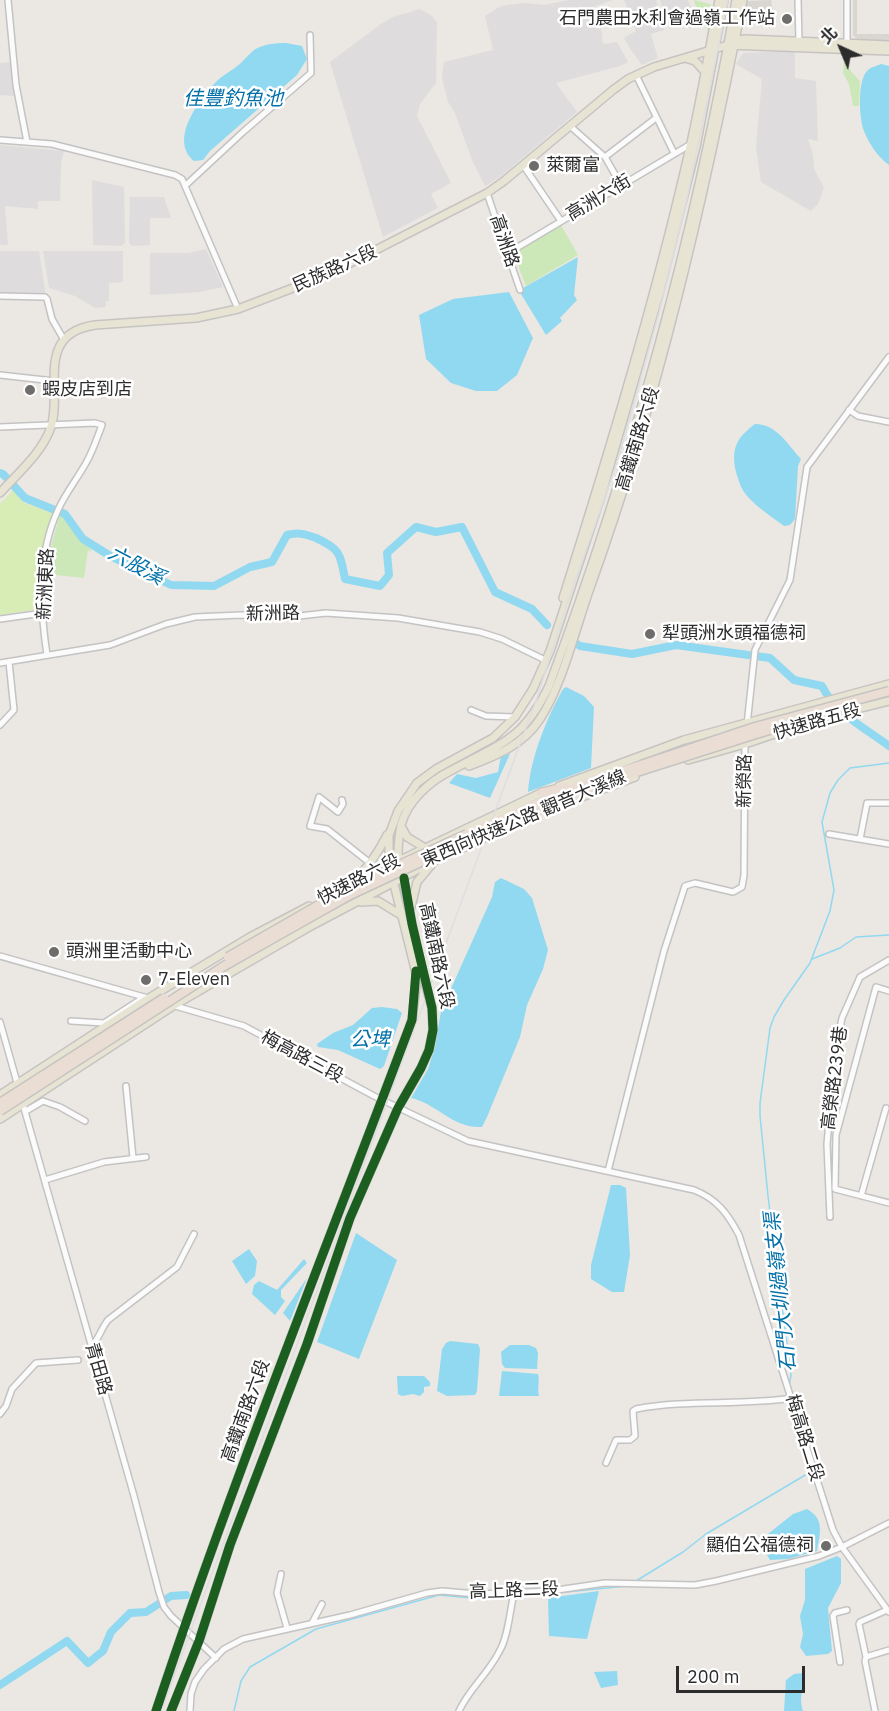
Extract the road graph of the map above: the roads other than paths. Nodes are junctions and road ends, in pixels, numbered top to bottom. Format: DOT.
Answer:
graph roads {
  1 [pos="8,0"];
  2 [pos="719,0"];
  3 [pos="724,0"];
  4 [pos="736,0"];
  5 [pos="743,0"];
  6 [pos="798,0"];
  7 [pos="848,0"];
  8 [pos="310,35"];
  9 [pos="733,43"];
  10 [pos="799,44"];
  11 [pos="889,45"];
  12 [pos="847,46"];
  13 [pos="712,49"];
  14 [pos="889,51"];
  15 [pos="682,58"];
  16 [pos="704,72"];
  17 [pos="636,75"];
  18 [pos="656,118"];
  19 [pos="570,126"];
  20 [pos="0,141"];
  21 [pos="27,142"];
  22 [pos="691,144"];
  23 [pos="674,153"];
  24 [pos="605,157"];
  25 [pos="523,165"];
  26 [pos="186,184"];
  27 [pos="621,185"];
  28 [pos="487,193"];
  29 [pos="561,221"];
  30 [pos="508,253"];
  31 [pos="661,264"];
  32 [pos="680,266"];
  33 [pos="681,287"];
  34 [pos="520,290"];
  35 [pos="660,291"];
  36 [pos="0,296"];
  37 [pos="238,309"];
  38 [pos="64,339"];
  39 [pos="889,357"];
  40 [pos="0,375"];
  41 [pos="54,381"];
  42 [pos="849,410"];
  43 [pos="889,422"];
  44 [pos="52,425"];
  45 [pos="0,427"];
  46 [pos="616,490"];
  47 [pos="1,492"];
  48 [pos="599,493"];
  49 [pos="594,508"];
  50 [pos="607,530"];
  51 [pos="587,539"];
  52 [pos="601,541"];
  53 [pos="43,613"];
  54 [pos="0,619"];
  55 [pos="47,655"];
  56 [pos="546,658"];
  57 [pos="9,662"];
  58 [pos="0,663"];
  59 [pos="889,684"];
  60 [pos="889,691"];
  61 [pos="889,696"];
  62 [pos="889,701"];
  63 [pos="471,710"];
  64 [pos="515,717"];
  65 [pos="747,724"];
  66 [pos="0,725"];
  67 [pos="745,744"];
  68 [pos="642,767"];
  69 [pos="444,775"];
  70 [pos="593,783"];
  71 [pos="541,793"];
  72 [pos="342,800"];
  73 [pos="889,803"];
  74 [pos="546,810"];
  75 [pos="398,811"];
  76 [pos="401,826"];
  77 [pos="830,834"];
  78 [pos="468,837"];
  79 [pos="860,839"];
  80 [pos="889,844"];
  81 [pos="424,848"];
  82 [pos="398,860"];
  83 [pos="436,860"];
  84 [pos="370,863"];
  85 [pos="389,864"];
  86 [pos="404,878"];
  87 [pos="394,883"];
  88 [pos="345,887"];
  89 [pos="350,904"];
  90 [pos="401,915"];
  91 [pos="412,924"];
  92 [pos="0,956"];
  93 [pos="889,960"];
  94 [pos="889,991"];
  95 [pos="147,997"];
  96 [pos="173,1006"];
  97 [pos="71,1021"];
  98 [pos="0,1022"];
  99 [pos="18,1085"];
  100 [pos="126,1086"];
  101 [pos="0,1095"];
  102 [pos="382,1100"];
  103 [pos="0,1103"];
  104 [pos="25,1108"];
  105 [pos="398,1108"];
  106 [pos="886,1108"];
  107 [pos="0,1111"];
  108 [pos="0,1119"];
  109 [pos="85,1121"];
  110 [pos="146,1157"];
  111 [pos="133,1158"];
  112 [pos="599,1169"];
  113 [pos="608,1171"];
  114 [pos="45,1180"];
  115 [pos="861,1196"];
  116 [pos="889,1203"];
  117 [pos="830,1217"];
  118 [pos="195,1234"];
  119 [pos="92,1346"];
  120 [pos="78,1360"];
  121 [pos="790,1398"];
  122 [pos="0,1414"];
  123 [pos="606,1463"];
  124 [pos="889,1522"];
  125 [pos="842,1547"];
  126 [pos="281,1574"];
  127 [pos="513,1595"];
  128 [pos="322,1604"];
  129 [pos="847,1610"];
  130 [pos="888,1611"];
  131 [pos="312,1623"];
  132 [pos="184,1626"];
  133 [pos="288,1628"];
  134 [pos="199,1641"];
  135 [pos="889,1650"];
  136 [pos="866,1657"];
  137 [pos="216,1658"];
  138 [pos="840,1662"];
  139 [pos="156,1711"];
  140 [pos="171,1711"];
  141 [pos="190,1711"];
  142 [pos="459,1711"];
  143 [pos="875,1711"];
  1 -- 21 [label="street"];
  2 -- 13 [label="main road"];
  3 -- 13 [label="main road"];
  4 -- 9 [label="main road"];
  5 -- 9 [label="main road"];
  6 -- 10 [label="street"];
  7 -- 12 [label="street"];
  8 -- 26 [label="street"];
  9 -- 10 [label="main road, 民族路六段"];
  9 -- 13 [label="main road, 民族路六段"];
  9 -- 32 [label="main road, 高鐵南路六段"];
  9 -- 33 [label="main road, 高鐵南路六段"];
  10 -- 12 [label="main road, 民族路六段"];
  11 -- 12 [label="main road, 民族路六段"];
  12 -- 14 [label="main road, 民族路六段"];
  13 -- 15 [label="main road, 民族路六段"];
  13 -- 16 [label="main road, 高鐵南路六段"];
  13 -- 35 [label="main road, 高鐵南路六段"];
  15 -- 16 [label="main road"];
  15 -- 17 [label="main road, 民族路六段"];
  16 -- 22 [label="main road, 高鐵南路六段"];
  17 -- 18 [label="street"];
  17 -- 19 [label="main road, 民族路六段"];
  18 -- 23 [label="street"];
  18 -- 24 [label="street"];
  19 -- 24 [label="street"];
  19 -- 25 [label="main road, 民族路六段"];
  20 -- 21 [label="street"];
  21 -- 26 [label="street"];
  22 -- 23 [label="street, 高洲六街"];
  22 -- 31 [label="main road, 高鐵南路六段"];
  23 -- 27 [label="street, 高洲六街"];
  24 -- 27 [label="street"];
  25 -- 28 [label="main road, 民族路六段"];
  25 -- 29 [label="street"];
  26 -- 37 [label="street"];
  27 -- 29 [label="street, 高洲六街"];
  28 -- 30 [label="street, 高洲路"];
  28 -- 37 [label="main road, 民族路六段"];
  29 -- 30 [label="street, 高洲六街"];
  30 -- 34 [label="street, 高洲路"];
  31 -- 35 [label="main road"];
  31 -- 48 [label="main road, 高鐵南路六段"];
  32 -- 33 [label="main road"];
  32 -- 46 [label="main road, 高鐵南路六段"];
  33 -- 50 [label="main road, 高鐵南路六段"];
  35 -- 48 [label="main road, 高鐵南路六段"];
  36 -- 38 [label="street"];
  37 -- 38 [label="main road, 民族路六段"];
  38 -- 41 [label="main road"];
  39 -- 42 [label="street, 新榮路"];
  40 -- 41 [label="street"];
  41 -- 44 [label="main road"];
  42 -- 43 [label="street"];
  42 -- 65 [label="street, 新榮路"];
  44 -- 45 [label="street"];
  44 -- 47 [label="main road"];
  44 -- 53 [label="street, 新洲東路"];
  46 -- 48 [label="main road"];
  46 -- 50 [label="main road, 高鐵南路六段"];
  48 -- 49 [label="main road, 高鐵南路六段"];
  49 -- 50 [label="main road"];
  49 -- 51 [label="main road, 高鐵南路六段"];
  49 -- 56 [label="main road, 高鐵南路六段"];
  50 -- 52 [label="main road, 高鐵南路六段"];
  50 -- 69 [label="main road, 高鐵南路六段"];
  51 -- 52 [label="main road"];
  51 -- 56 [label="main road, 高鐵南路六段"];
  52 -- 69 [label="main road, 高鐵南路六段"];
  53 -- 54 [label="street"];
  53 -- 55 [label="street, 新洲東路"];
  55 -- 56 [label="street, 新洲路"];
  55 -- 57 [label="street, 新洲路"];
  56 -- 64 [label="main road, 高鐵南路六段"];
  57 -- 58 [label="street, 新洲路"];
  57 -- 66 [label="street"];
  59 -- 65 [label="main road, 快速路五段"];
  60 -- 68 [label="highway, 東西向快速公路 觀音大溪線, bridge"];
  61 -- 68 [label="highway, 東西向快速公路 觀音大溪線, bridge"];
  62 -- 67 [label="main road, 快速路五段"];
  63 -- 64 [label="street"];
  64 -- 75 [label="main road, 高鐵南路六段"];
  65 -- 67 [label="street, 新榮路"];
  65 -- 71 [label="main road, 快速路六段"];
  67 -- 74 [label="main road, 快速路六段"];
  67 -- 113 [label="street, 新榮路"];
  68 -- 70 [label="highway, 東西向快速公路 觀音大溪線"];
  69 -- 76 [label="main road, 高鐵南路六段"];
  70 -- 71 [label="highway"];
  70 -- 74 [label="highway"];
  70 -- 78 [label="highway, 東西向快速公路 觀音大溪線"];
  71 -- 81 [label="main road, 快速路六段"];
  72 -- 84 [label="street"];
  73 -- 79 [label="street"];
  74 -- 83 [label="main road, 快速路六段"];
  75 -- 84 [label="main road"];
  75 -- 85 [label="main road, 高鐵南路六段"];
  76 -- 81 [label="main road"];
  76 -- 82 [label="main road, 高鐵南路六段"];
  77 -- 79 [label="street"];
  78 -- 103 [label="highway, 東西向快速公路 觀音大溪線, bridge"];
  78 -- 107 [label="highway, 東西向快速公路 觀音大溪線, bridge"];
  79 -- 80 [label="street"];
  81 -- 82 [label="main road, 快速路六段"];
  82 -- 85 [label="main road, 快速路六段"];
  82 -- 86 [label="main road, 高鐵南路六段"];
  83 -- 86 [label="main road, 快速路六段"];
  83 -- 91 [label="main road"];
  84 -- 88 [label="main road"];
  85 -- 87 [label="main road, 高鐵南路六段"];
  85 -- 88 [label="main road, 快速路六段"];
  86 -- 87 [label="main road, 快速路六段"];
  86 -- 91 [label="main road, 高鐵南路六段"];
  87 -- 89 [label="main road, 快速路六段"];
  87 -- 90 [label="main road, 高鐵南路六段"];
  88 -- 95 [label="main road, 快速路六段"];
  89 -- 90 [label="main road"];
  89 -- 96 [label="main road, 快速路六段"];
  90 -- 102 [label="main road, 高鐵南路六段"];
  91 -- 105 [label="main road, 高鐵南路六段"];
  92 -- 95 [label="street, 梅高路三段"];
  93 -- 117 [label="street, 高榮路239巷"];
  94 -- 115 [label="street"];
  95 -- 96 [label="street, 梅高路三段"];
  95 -- 97 [label="street"];
  95 -- 99 [label="main road, 快速路六段"];
  96 -- 102 [label="street, 梅高路三段"];
  96 -- 104 [label="main road, 快速路六段"];
  98 -- 99 [label="street, 青田路"];
  99 -- 101 [label="main road, 快速路六段"];
  99 -- 104 [label="street, 青田路"];
  100 -- 111 [label="street"];
  102 -- 105 [label="street, 梅高路三段"];
  102 -- 132 [label="main road, 高鐵南路六段"];
  104 -- 108 [label="main road, 快速路六段"];
  104 -- 109 [label="street"];
  104 -- 114 [label="street, 青田路"];
  105 -- 112 [label="street, 梅高路三段"];
  105 -- 134 [label="main road, 高鐵南路六段"];
  106 -- 115 [label="street"];
  110 -- 111 [label="street"];
  111 -- 114 [label="street"];
  112 -- 113 [label="street, 梅高路二段"];
  113 -- 121 [label="street, 梅高路二段"];
  114 -- 119 [label="street, 青田路"];
  115 -- 116 [label="street"];
  118 -- 119 [label="street"];
  119 -- 132 [label="street, 青田路"];
  120 -- 122 [label="street"];
  121 -- 123 [label="street"];
  121 -- 125 [label="street, 梅高路二段"];
  124 -- 125 [label="street, 高上路二段"];
  125 -- 127 [label="street, 高上路二段"];
  125 -- 130 [label="street, 梅高路二段"];
  126 -- 133 [label="street"];
  127 -- 131 [label="street, 高上路二段"];
  127 -- 142 [label="street"];
  128 -- 131 [label="street"];
  129 -- 138 [label="street"];
  130 -- 136 [label="street"];
  131 -- 133 [label="street, 高上路二段"];
  132 -- 134 [label="street, 青田路"];
  132 -- 139 [label="main road, 高鐵南路六段"];
  133 -- 137 [label="street, 高上路二段"];
  134 -- 137 [label="street"];
  134 -- 140 [label="main road, 高鐵南路六段"];
  135 -- 136 [label="street"];
  136 -- 143 [label="street"];
  137 -- 141 [label="street, 高上路二段"];
}
